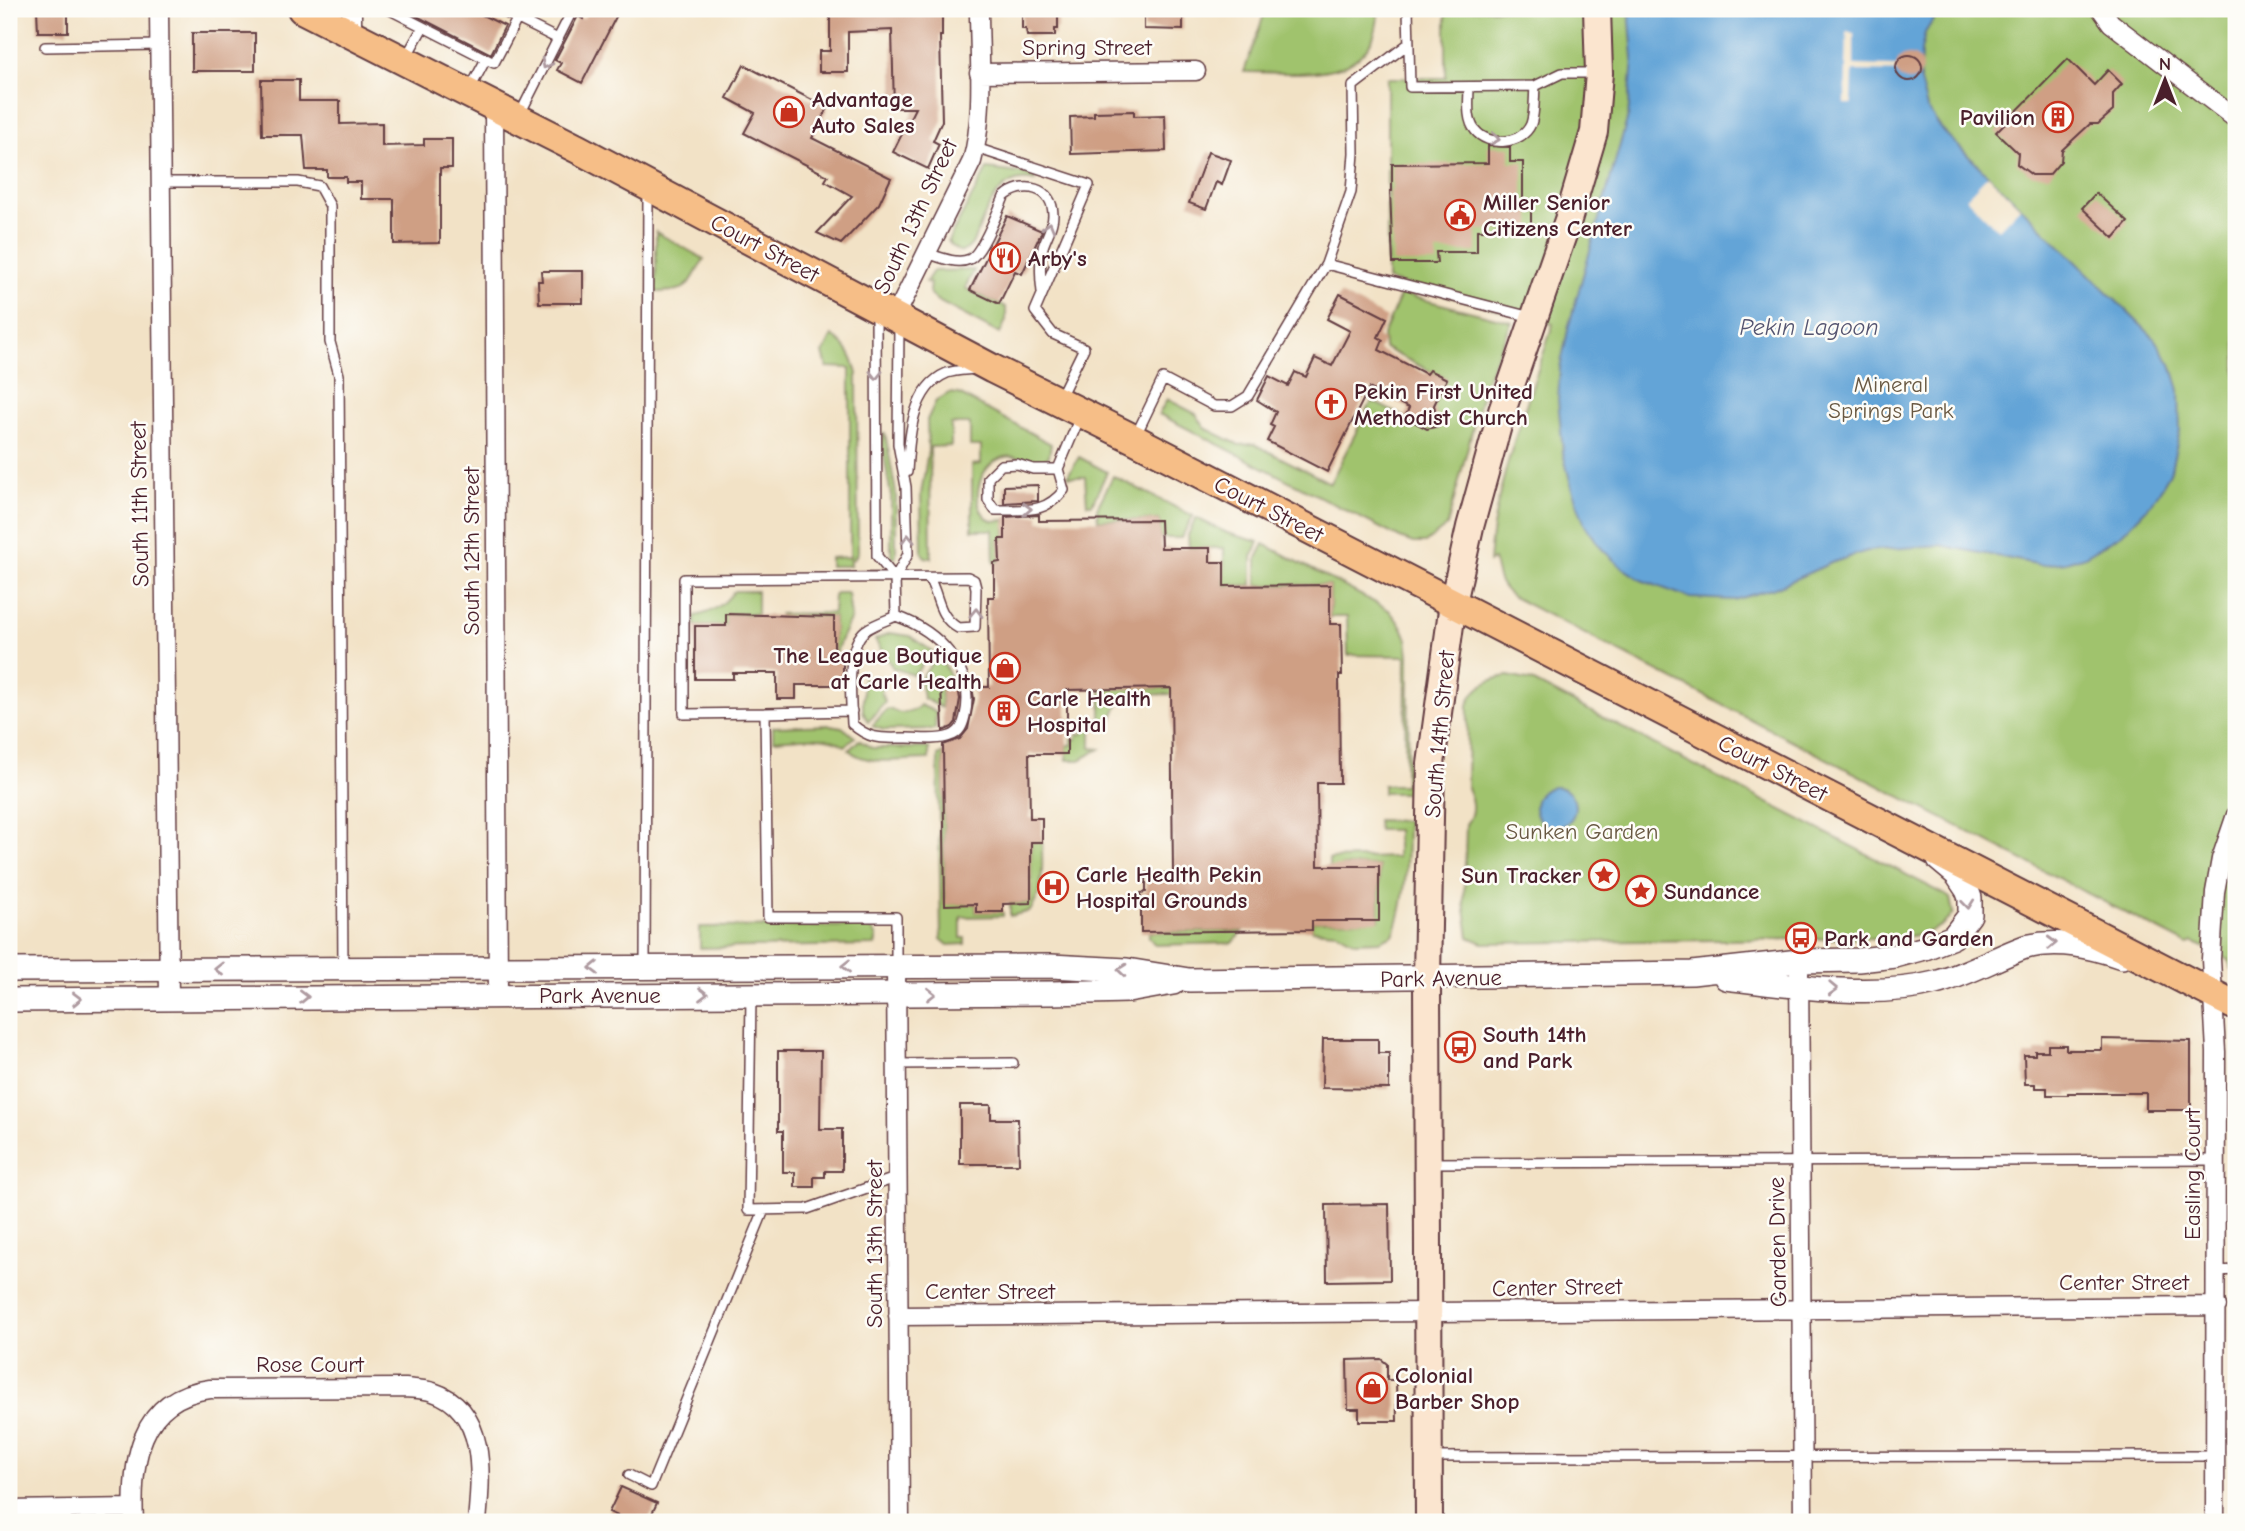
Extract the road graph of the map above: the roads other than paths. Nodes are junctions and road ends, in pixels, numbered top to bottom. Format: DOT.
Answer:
graph roads {
  1 [pos="159,9"];
  2 [pos="302,9"];
  3 [pos="388,9"];
  4 [pos="498,9"];
  5 [pos="573,9"];
  6 [pos="979,9"];
  7 [pos="1408,9"];
  8 [pos="1597,9"];
  9 [pos="2101,9"];
  10 [pos="517,19"];
  11 [pos="352,22"];
  12 [pos="423,27"];
  13 [pos="558,39"];
  14 [pos="1408,44"];
  15 [pos="159,45"];
  16 [pos="45,47"];
  17 [pos="485,59"];
  18 [pos="404,61"];
  19 [pos="1196,71"];
  20 [pos="979,73"];
  21 [pos="1599,73"];
  22 [pos="1535,86"];
  23 [pos="1469,87"];
  24 [pos="468,94"];
  25 [pos="506,112"];
  26 [pos="2236,119"];
  27 [pos="976,148"];
  28 [pos="160,181"];
  29 [pos="648,186"];
  30 [pos="927,253"];
  31 [pos="1326,264"];
  32 [pos="1042,294"];
  33 [pos="890,314"];
  34 [pos="1533,318"];
  35 [pos="989,368"];
  36 [pos="1070,407"];
  37 [pos="1134,439"];
  38 [pos="1058,469"];
  39 [pos="906,487"];
  40 [pos="895,578"];
  41 [pos="929,578"];
  42 [pos="1453,603"];
  43 [pos="896,616"];
  44 [pos="852,711"];
  45 [pos="765,713"];
  46 [pos="2236,815"];
  47 [pos="1909,838"];
  48 [pos="1800,961"];
  49 [pos="896,965"];
  50 [pos="645,967"];
  51 [pos="169,969"];
  52 [pos="343,969"];
  53 [pos="497,969"];
  54 [pos="9,970"];
  55 [pos="2167,972"];
  56 [pos="1692,974"];
  57 [pos="1427,978"];
  58 [pos="1189,980"];
  59 [pos="1799,988"];
  60 [pos="751,994"];
  61 [pos="896,994"];
  62 [pos="498,996"];
  63 [pos="169,999"];
  64 [pos="9,1000"];
  65 [pos="2224,1000"];
  66 [pos="1013,1063"];
  67 [pos="897,1064"];
  68 [pos="2216,1160"];
  69 [pos="1801,1162"];
  70 [pos="1428,1163"];
  71 [pos="898,1177"];
  72 [pos="764,1210"];
  73 [pos="2236,1270"];
  74 [pos="2217,1271"];
  75 [pos="2217,1306"];
  76 [pos="1802,1309"];
  77 [pos="1429,1312"];
  78 [pos="898,1316"];
  79 [pos="1803,1456"];
  80 [pos="1429,1457"];
  81 [pos="2216,1457"];
  82 [pos="629,1475"];
  83 [pos="9,1510"];
  84 [pos="134,1515"];
  85 [pos="477,1522"];
  86 [pos="900,1522"];
  87 [pos="1429,1522"];
  88 [pos="1803,1522"];
  89 [pos="2215,1522"];
  1 -- 15 [label="street, South 11th Street"];
  2 -- 11 [label="main road, Court Street"];
  3 -- 12 [label="lane"];
  4 -- 10 [label="lane"];
  5 -- 13 [label="lane"];
  6 -- 20 [label="street, South 13th Street"];
  7 -- 14 [label="lane"];
  8 -- 21 [label="main road, South 14th Street"];
  9 -- 26 [label="street"];
  10 -- 13 [label="lane"];
  10 -- 17 [label="lane"];
  11 -- 18 [label="main road, Court Street"];
  12 -- 17 [label="lane"];
  12 -- 18 [label="lane"];
  13 -- 25 [label="lane, one-way"];
  14 -- 23 [label="lane"];
  14 -- 31 [label="lane"];
  15 -- 16 [label="lane"];
  15 -- 28 [label="street, South 11th Street"];
  17 -- 24 [label="lane"];
  18 -- 24 [label="main road, Court Street"];
  19 -- 20 [label="street, Spring Street"];
  20 -- 27 [label="street, South 13th Street"];
  21 -- 22 [label="lane"];
  21 -- 34 [label="main road, South 14th Street"];
  22 -- 23 [label="lane"];
  23 -- 22 [label="lane, one-way"];
  24 -- 25 [label="main road, Court Street"];
  25 -- 29 [label="main road, Court Street"];
  25 -- 53 [label="street, South 12th Street"];
  27 -- 30 [label="street, South 13th Street"];
  27 -- 32 [label="lane"];
  28 -- 51 [label="street, South 11th Street"];
  28 -- 52 [label="lane"];
  29 -- 33 [label="main road, Court Street"];
  29 -- 50 [label="lane"];
  32 -- 30 [label="lane, one-way"];
  30 -- 33 [label="street, South 13th Street"];
  31 -- 34 [label="lane"];
  31 -- 37 [label="lane"];
  32 -- 36 [label="lane"];
  33 -- 35 [label="main road, Court Street"];
  33 -- 39 [label="lane"];
  33 -- 40 [label="lane, one-way"];
  34 -- 42 [label="main road, South 14th Street"];
  35 -- 36 [label="main road, Court Street"];
  35 -- 39 [label="lane"];
  36 -- 37 [label="main road, Court Street"];
  36 -- 38 [label="lane"];
  37 -- 42 [label="main road, Court Street"];
  38 -- 38 [label="lane, one-way"];
  40 -- 39 [label="lane, one-way"];
  40 -- 41 [label="lane"];
  40 -- 43 [label="lane"];
  40 -- 45 [label="lane"];
  41 -- 41 [label="lane, one-way"];
  42 -- 47 [label="main road, Court Street"];
  42 -- 57 [label="main road, South 14th Street"];
  43 -- 44 [label="lane"];
  43 -- 44 [label="lane"];
  44 -- 45 [label="lane"];
  45 -- 49 [label="lane"];
  46 -- 65 [label="street, Easling Court"];
  47 -- 48 [label="street, Park Avenue, one-way"];
  47 -- 55 [label="main road, Court Street"];
  48 -- 56 [label="street, Park Avenue"];
  48 -- 59 [label="street, Garden Drive"];
  49 -- 50 [label="street, Park Avenue, one-way"];
  58 -- 49 [label="street, Park Avenue, one-way"];
  49 -- 61 [label="street, South 13th Street"];
  50 -- 53 [label="street, Park Avenue, one-way"];
  52 -- 51 [label="street, Park Avenue, one-way"];
  51 -- 54 [label="street, Park Avenue"];
  51 -- 63 [label="street, South 11th Street"];
  52 -- 53 [label="street, Park Avenue"];
  53 -- 62 [label="street, South 12th Street"];
  59 -- 55 [label="street, Park Avenue, one-way"];
  55 -- 65 [label="main road, Court Street"];
  56 -- 57 [label="street, Park Avenue"];
  56 -- 59 [label="street, Park Avenue"];
  57 -- 58 [label="street, Park Avenue"];
  57 -- 70 [label="main road, South 14th Street"];
  61 -- 58 [label="street, Park Avenue, one-way"];
  59 -- 69 [label="street, Garden Drive"];
  60 -- 61 [label="street, Park Avenue"];
  62 -- 60 [label="street, Park Avenue, one-way"];
  60 -- 72 [label="lane"];
  61 -- 67 [label="street, South 13th Street"];
  63 -- 62 [label="street, Park Avenue, one-way"];
  64 -- 63 [label="street, Park Avenue, one-way"];
  65 -- 68 [label="street, Easling Court"];
  66 -- 67 [label="lane"];
  67 -- 71 [label="street, South 13th Street"];
  68 -- 69 [label="lane"];
  68 -- 74 [label="street, Easling Court"];
  69 -- 70 [label="lane"];
  69 -- 76 [label="street, Garden Drive"];
  70 -- 77 [label="main road, South 14th Street"];
  71 -- 72 [label="lane"];
  71 -- 78 [label="street, South 13th Street"];
  72 -- 82 [label="lane"];
  73 -- 74 [label="lane"];
  74 -- 75 [label="street, Easling Court"];
  75 -- 76 [label="street, Center Street"];
  75 -- 81 [label="street, Easling Court"];
  76 -- 77 [label="street, Center Street"];
  76 -- 79 [label="street, Garden Drive"];
  77 -- 78 [label="street, Center Street"];
  77 -- 80 [label="main road, South 14th Street"];
  78 -- 86 [label="street, South 13th Street"];
  79 -- 80 [label="lane"];
  79 -- 81 [label="lane"];
  79 -- 88 [label="street, Garden Drive"];
  80 -- 87 [label="main road, South 14th Street"];
  81 -- 89 [label="street, Easling Court"];
  83 -- 84 [label="street"];
  84 -- 85 [label="street, Rose Court"];
}
